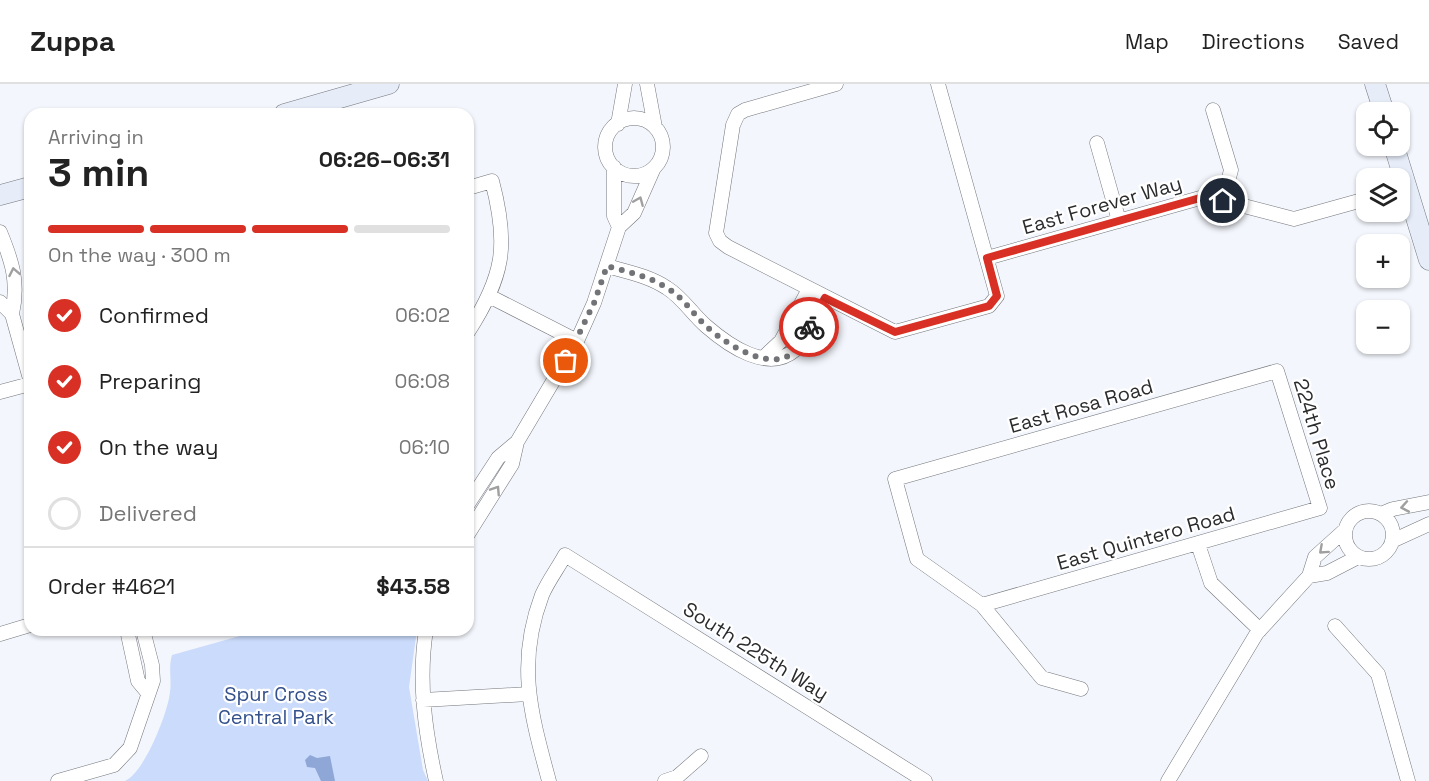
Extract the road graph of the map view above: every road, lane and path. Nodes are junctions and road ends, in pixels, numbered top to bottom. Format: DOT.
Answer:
graph roads {
  1 [pos="388,84"];
  2 [pos="625,84"];
  3 [pos="647,84"];
  4 [pos="836,84"];
  5 [pos="938,84"];
  6 [pos="1375,84"];
  7 [pos="1381,102"];
  8 [pos="305,108"];
  9 [pos="1213,110"];
  10 [pos="618,124"];
  11 [pos="655,127"];
  12 [pos="1097,143"];
  13 [pos="614,167"];
  14 [pos="653,170"];
  15 [pos="474,186"];
  16 [pos="24,189"];
  17 [pos="0,195"];
  18 [pos="1223,201"];
  19 [pos="1356,202"];
  20 [pos="1410,207"];
  21 [pos="1119,221"];
  22 [pos="619,227"];
  23 [pos="0,232"];
  24 [pos="987,258"];
  25 [pos="1429,260"];
  26 [pos="607,266"];
  27 [pos="809,290"];
  28 [pos="489,297"];
  29 [pos="825,298"];
  30 [pos="0,302"];
  31 [pos="12,314"];
  32 [pos="474,322"];
  33 [pos="577,341"];
  34 [pos="24,357"];
  35 [pos="764,357"];
  36 [pos="1277,371"];
  37 [pos="24,386"];
  38 [pos="0,393"];
  39 [pos="517,442"];
  40 [pos="474,495"];
  41 [pos="1429,502"];
  42 [pos="1320,508"];
  43 [pos="1381,514"];
  44 [pos="474,524"];
  45 [pos="1429,524"];
  46 [pos="1345,530"];
  47 [pos="1392,541"];
  48 [pos="1198,544"];
  49 [pos="1358,557"];
  50 [pos="1309,576"];
  51 [pos="982,605"];
  52 [pos="24,626"];
  53 [pos="1335,626"];
  54 [pos="1,630"];
  55 [pos="1260,630"];
  56 [pos="129,636"];
  57 [pos="144,636"];
  58 [pos="425,636"];
  59 [pos="148,652"];
  60 [pos="134,656"];
  61 [pos="1081,689"];
  62 [pos="148,693"];
  63 [pos="528,694"];
  64 [pos="423,700"];
  65 [pos="701,756"];
  66 [pos="58,781"];
  67 [pos="436,781"];
  68 [pos="549,781"];
  69 [pos="664,781"];
  70 [pos="926,781"];
  71 [pos="1168,781"];
  72 [pos="1408,781"];
  1 -- 8 [label="street"];
  2 -- 10 [label="street"];
  3 -- 11 [label="street"];
  4 -- 27 [label="street"];
  5 -- 24 [label="street"];
  6 -- 7 [label="street"];
  9 -- 18 [label="street"];
  10 -- 11 [label="street"];
  10 -- 13 [label="street"];
  11 -- 14 [label="street"];
  12 -- 21 [label="street"];
  13 -- 14 [label="street"];
  13 -- 22 [label="street"];
  22 -- 14 [label="street, one-way"];
  15 -- 28 [label="street"];
  16 -- 17 [label="street"];
  18 -- 19 [label="street, East Forever Way"];
  18 -- 21 [label="street, East Forever Way"];
  20 -- 25 [label="street"];
  21 -- 24 [label="street, East Forever Way"];
  22 -- 26 [label="street"];
  31 -- 23 [label="street, one-way"];
  24 -- 29 [label="street"];
  26 -- 33 [label="street"];
  26 -- 35 [label="street"];
  27 -- 29 [label="street"];
  27 -- 35 [label="street"];
  28 -- 32 [label="street"];
  28 -- 33 [label="street"];
  29 -- 35 [label="street"];
  30 -- 31 [label="street"];
  31 -- 34 [label="street"];
  33 -- 39 [label="street"];
  36 -- 42 [label="street, 224th Place"];
  36 -- 51 [label="street, East Rosa Road"];
  37 -- 38 [label="street"];
  39 -- 40 [label="street"];
  44 -- 39 [label="street, one-way"];
  41 -- 43 [label="street, one-way"];
  42 -- 48 [label="street, East Quintero Road"];
  43 -- 46 [label="street"];
  43 -- 47 [label="street"];
  45 -- 47 [label="street"];
  46 -- 49 [label="street"];
  46 -- 50 [label="street, one-way"];
  47 -- 49 [label="street"];
  48 -- 51 [label="street, East Quintero Road"];
  48 -- 55 [label="street"];
  49 -- 50 [label="street"];
  50 -- 55 [label="street"];
  51 -- 61 [label="street"];
  52 -- 54 [label="street"];
  53 -- 72 [label="street"];
  55 -- 71 [label="street"];
  56 -- 60 [label="street"];
  57 -- 59 [label="street"];
  58 -- 64 [label="street"];
  59 -- 60 [label="street"];
  59 -- 62 [label="street"];
  60 -- 62 [label="street"];
  62 -- 66 [label="street"];
  63 -- 64 [label="street"];
  63 -- 68 [label="street"];
  63 -- 70 [label="street, South 225th Way"];
  64 -- 67 [label="street"];
  65 -- 69 [label="street"];
}
